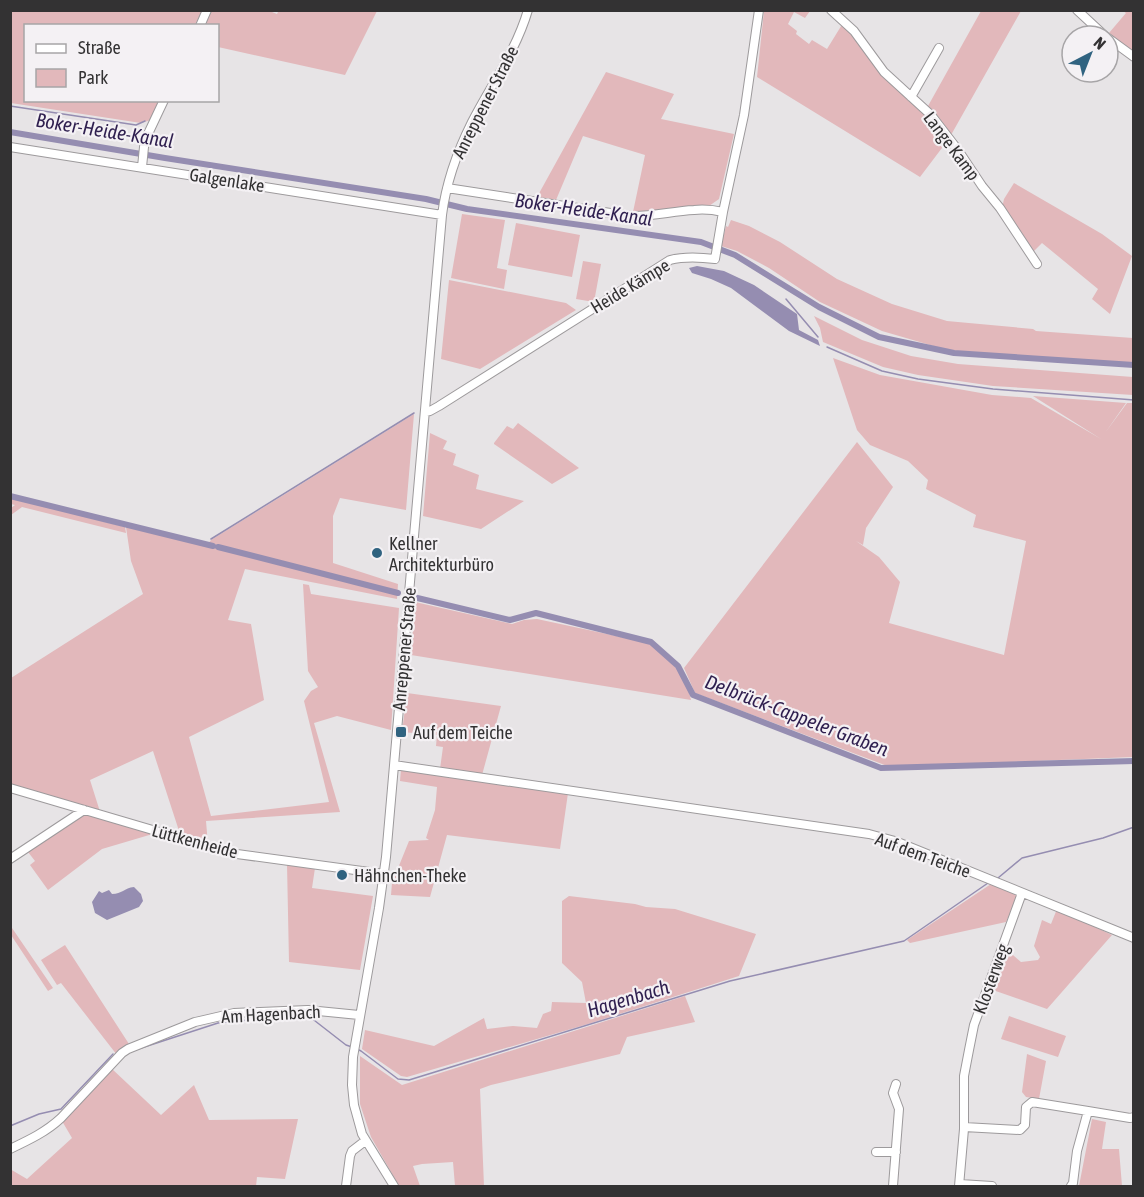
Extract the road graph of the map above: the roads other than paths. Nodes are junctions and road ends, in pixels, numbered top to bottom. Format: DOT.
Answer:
graph roads {
  1 [pos="207,10"];
  2 [pos="528,10"];
  3 [pos="759,10"];
  4 [pos="831,10"];
  5 [pos="1077,10"];
  6 [pos="201,24"];
  7 [pos="1093,24"];
  8 [pos="1120,47"];
  9 [pos="939,48"];
  10 [pos="1134,57"];
  11 [pos="911,97"];
  12 [pos="163,102"];
  13 [pos="10,147"];
  14 [pos="142,164"];
  15 [pos="447,188"];
  16 [pos="444,207"];
  17 [pos="723,212"];
  18 [pos="1037,264"];
  19 [pos="425,412"];
  20 [pos="394,765"];
  21 [pos="10,788"];
  22 [pos="84,810"];
  23 [pos="10,859"];
  24 [pos="384,874"];
  25 [pos="1022,893"];
  26 [pos="1134,938"];
  27 [pos="359,1015"];
  28 [pos="896,1084"];
  29 [pos="1088,1111"];
  30 [pos="1134,1117"];
  31 [pos="964,1127"];
  32 [pos="365,1141"];
  33 [pos="10,1149"];
  34 [pos="876,1152"];
  35 [pos="896,1152"];
  36 [pos="960,1185"];
  37 [pos="346,1186"];
  38 [pos="394,1186"];
  39 [pos="893,1186"];
  40 [pos="992,1186"];
  41 [pos="1071,1186"];
  1 -- 6 [label="street"];
  2 -- 15 [label="street, Anreppener Straße"];
  3 -- 17 [label="street"];
  4 -- 11 [label="street, Lange Kamp"];
  5 -- 7 [label="street"];
  8 -- 10 [label="street"];
  9 -- 11 [label="street"];
  11 -- 18 [label="street, Lange Kamp"];
  12 -- 14 [label="street"];
  13 -- 14 [label="street, Galgenlake"];
  14 -- 16 [label="street, Galgenlake"];
  15 -- 16 [label="street, Anreppener Straße"];
  15 -- 17 [label="street"];
  16 -- 19 [label="street, Anreppener Straße"];
  17 -- 19 [label="street, Heide Kämpe"];
  19 -- 20 [label="street, Anreppener Straße"];
  20 -- 24 [label="street, Anreppener Straße"];
  20 -- 25 [label="street, Auf dem Teiche"];
  21 -- 22 [label="street, Lüttkenheide"];
  22 -- 23 [label="street"];
  22 -- 24 [label="street, Lüttkenheide"];
  24 -- 27 [label="street, Anreppener Straße"];
  25 -- 26 [label="street"];
  25 -- 31 [label="street, Klosterweg"];
  27 -- 32 [label="street, Anreppener Straße"];
  27 -- 33 [label="street, Am Hagenbach"];
  28 -- 35 [label="street"];
  29 -- 30 [label="street"];
  29 -- 31 [label="street"];
  29 -- 41 [label="street"];
  31 -- 36 [label="street, Klosterweg"];
  32 -- 37 [label="street"];
  32 -- 38 [label="street, Anreppener Straße"];
  34 -- 35 [label="street"];
  35 -- 39 [label="street"];
  36 -- 40 [label="street"];
}
